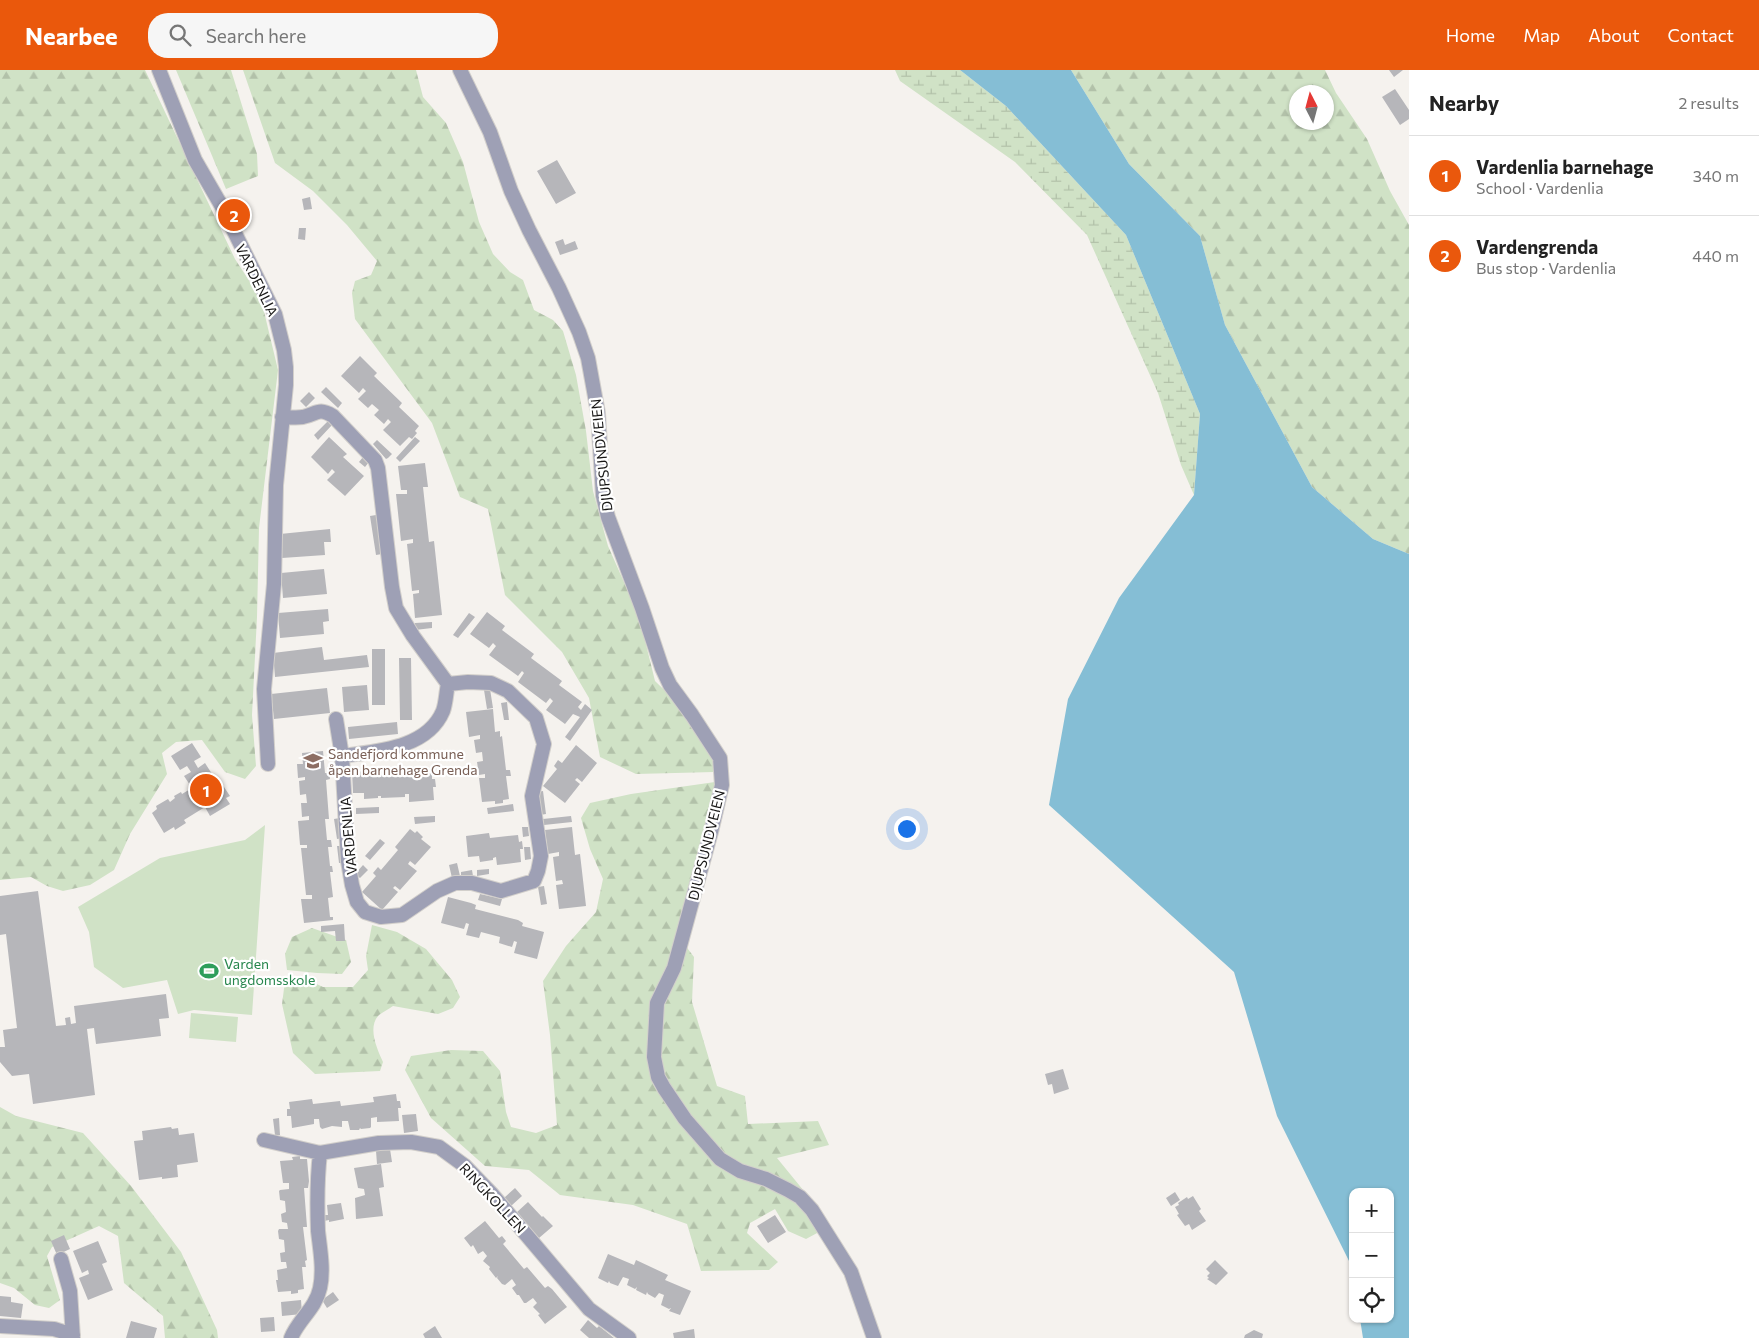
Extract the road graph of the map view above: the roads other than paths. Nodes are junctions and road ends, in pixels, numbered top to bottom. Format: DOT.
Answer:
graph roads {
  1 [pos="159,70"];
  2 [pos="460,70"];
  3 [pos="282,416"];
  4 [pos="448,684"];
  5 [pos="336,719"];
  6 [pos="342,756"];
  7 [pos="268,764"];
  8 [pos="264,1140"];
  9 [pos="320,1154"];
  10 [pos="61,1259"];
  11 [pos="0,1326"];
  12 [pos="73,1336"];
  13 [pos="291,1338"];
  14 [pos="629,1338"];
  15 [pos="874,1338"];
  1 -- 3 [label="street, VARDENLIA"];
  2 -- 15 [label="street, DJUPSUNDVEIEN"];
  3 -- 4 [label="street"];
  3 -- 7 [label="street, VARDENLIA"];
  4 -- 6 [label="street"];
  4 -- 6 [label="street, VARDENLIA"];
  5 -- 6 [label="street, VARDENLIA"];
  8 -- 9 [label="street, RINGKOLLEN"];
  9 -- 13 [label="street"];
  9 -- 14 [label="street, RINGKOLLEN"];
  10 -- 12 [label="street"];
  11 -- 12 [label="street"];
}
